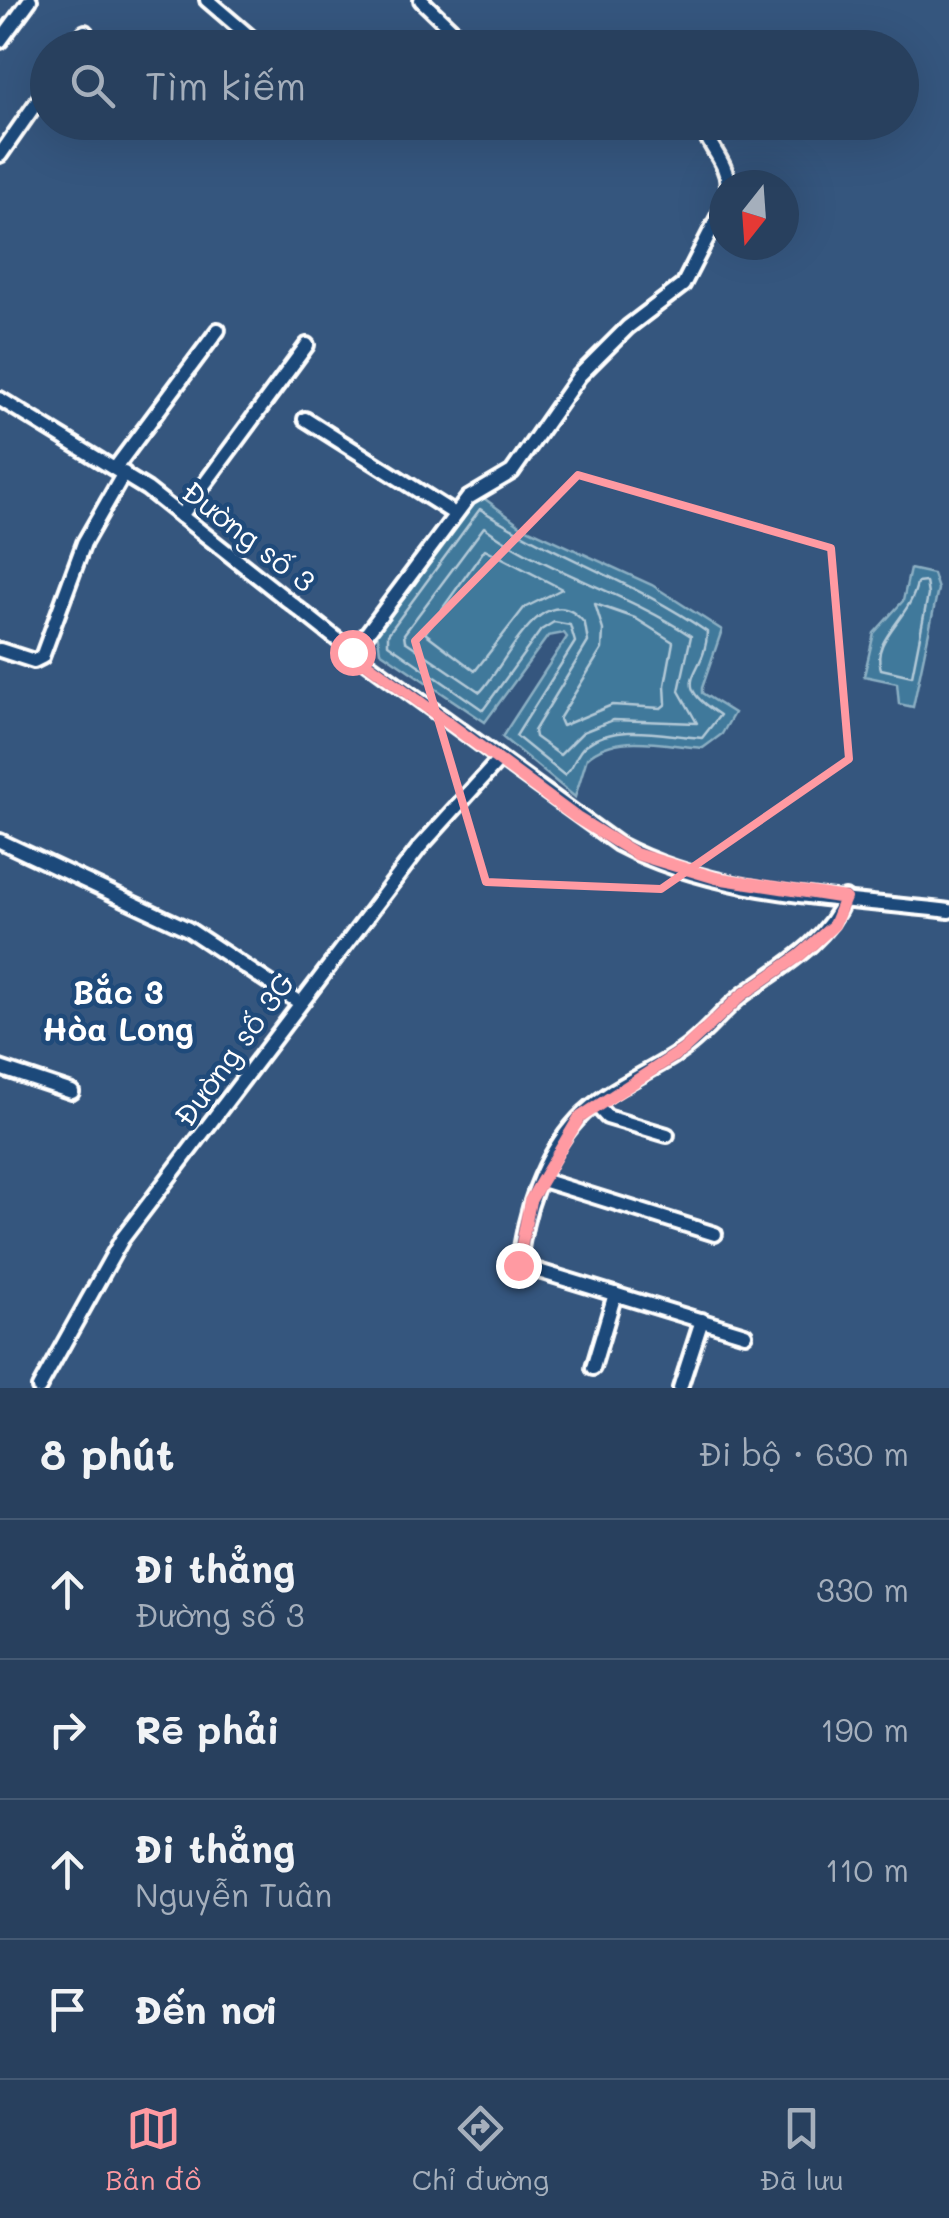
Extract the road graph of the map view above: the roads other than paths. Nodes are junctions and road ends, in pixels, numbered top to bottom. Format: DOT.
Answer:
graph roads {
  1 [pos="30,0"];
  2 [pos="207,0"];
  3 [pos="421,0"];
  4 [pos="242,30"];
  5 [pos="452,30"];
  6 [pos="0,41"];
  7 [pos="30,112"];
  8 [pos="710,140"];
  9 [pos="0,154"];
  10 [pos="725,170"];
  11 [pos="709,234"];
  12 [pos="218,330"];
  13 [pos="307,345"];
  14 [pos="0,399"];
  15 [pos="305,419"];
  16 [pos="120,470"];
  17 [pos="456,514"];
  18 [pos="180,516"];
  19 [pos="0,650"];
  20 [pos="352,652"];
  21 [pos="499,760"];
  22 [pos="0,840"];
  23 [pos="845,898"];
  24 [pos="949,911"];
  25 [pos="300,1003"];
  26 [pos="0,1068"];
  27 [pos="72,1092"];
  28 [pos="596,1106"];
  29 [pos="667,1134"];
  30 [pos="542,1180"];
  31 [pos="715,1234"];
  32 [pos="614,1294"];
  33 [pos="702,1320"];
  34 [pos="745,1334"];
  35 [pos="593,1368"];
  36 [pos="39,1388"];
  37 [pos="680,1388"];
  1 -- 6 [label="street"];
  2 -- 4 [label="street"];
  3 -- 5 [label="street"];
  7 -- 9 [label="street"];
  8 -- 10 [label="street"];
  11 -- 17 [label="street"];
  12 -- 16 [label="street"];
  13 -- 18 [label="street"];
  14 -- 16 [label="street, Đường số 3"];
  15 -- 17 [label="street"];
  16 -- 18 [label="street, Đường số 3"];
  16 -- 19 [label="street"];
  17 -- 20 [label="street"];
  18 -- 20 [label="street, Đường số 3"];
  20 -- 21 [label="street, Đường số 3"];
  21 -- 23 [label="street, Đường số 3"];
  21 -- 25 [label="street, Đường số 3G"];
  22 -- 25 [label="street"];
  23 -- 24 [label="street, Đường số 3"];
  23 -- 28 [label="street"];
  25 -- 36 [label="street, Đường số 3G"];
  26 -- 27 [label="street"];
  28 -- 29 [label="street"];
  28 -- 30 [label="street"];
  30 -- 31 [label="street"];
  30 -- 32 [label="street"];
  32 -- 33 [label="street"];
  32 -- 35 [label="street"];
  33 -- 34 [label="street"];
  33 -- 37 [label="street"];
}
